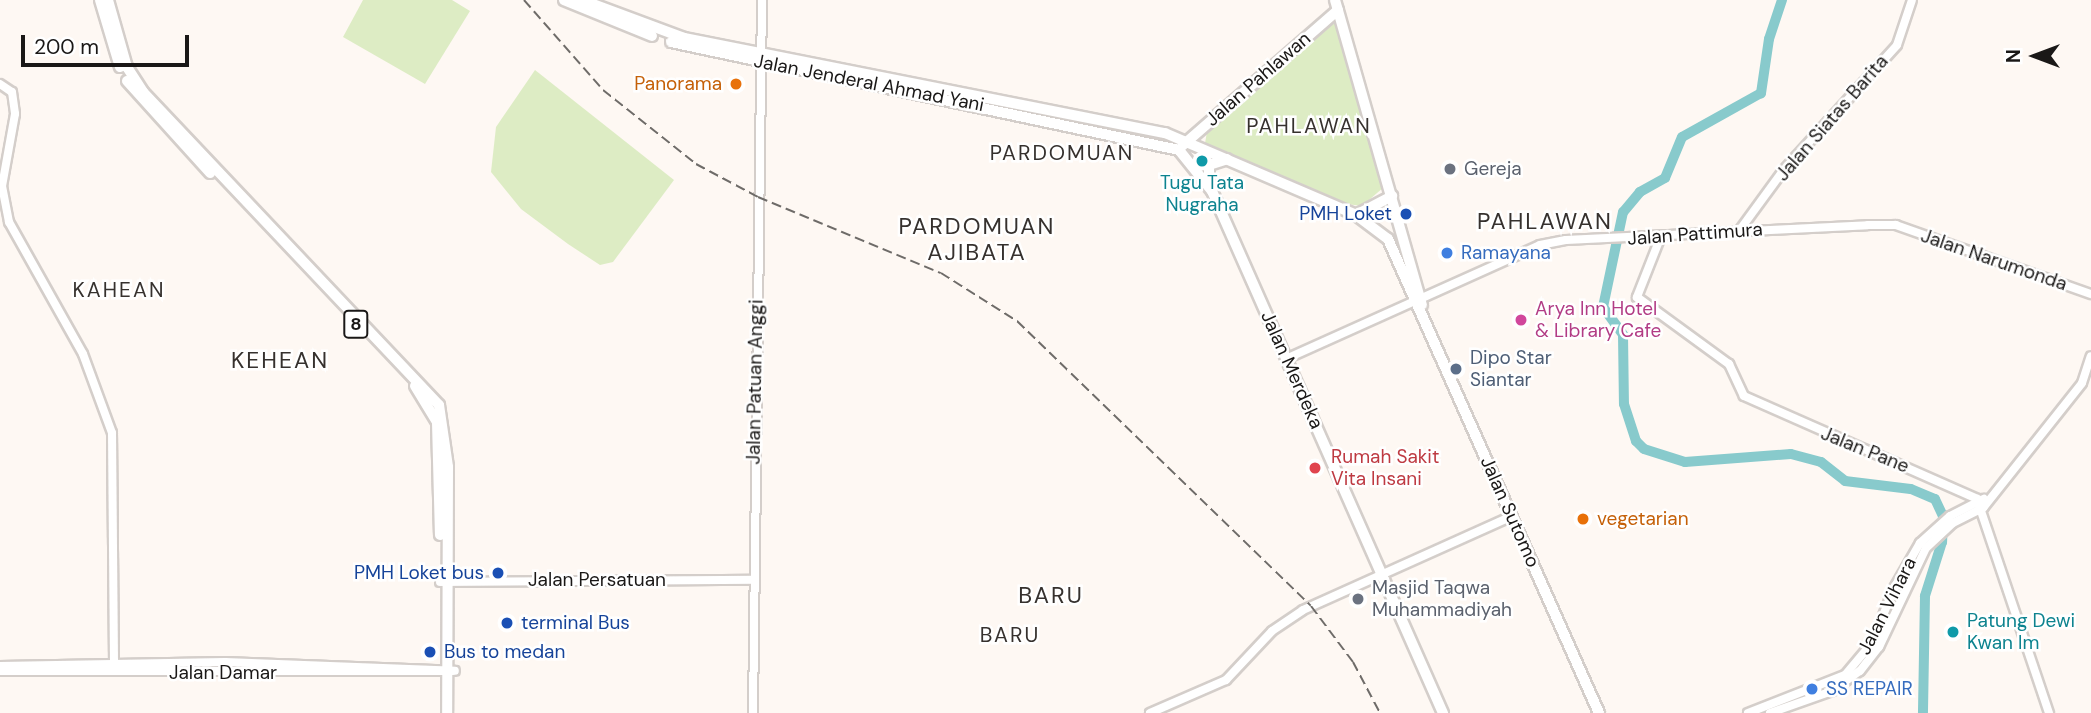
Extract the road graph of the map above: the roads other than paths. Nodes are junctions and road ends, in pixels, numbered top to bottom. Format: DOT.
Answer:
graph roads {
  1 [pos="100,0"];
  2 [pos="108,0"];
  3 [pos="564,0"];
  4 [pos="582,0"];
  5 [pos="761,0"];
  6 [pos="1912,0"];
  7 [pos="1337,5"];
  8 [pos="621,20"];
  9 [pos="761,57"];
  10 [pos="0,84"];
  11 [pos="1182,146"];
  12 [pos="1231,159"];
  13 [pos="1212,191"];
  14 [pos="1392,196"];
  15 [pos="1356,215"];
  16 [pos="1896,225"];
  17 [pos="1740,232"];
  18 [pos="1661,236"];
  19 [pos="2091,294"];
  20 [pos="1418,299"];
  21 [pos="2091,356"];
  22 [pos="1287,358"];
  23 [pos="1981,504"];
  24 [pos="1512,516"];
  25 [pos="1381,574"];
  26 [pos="753,580"];
  27 [pos="443,582"];
  28 [pos="114,665"];
  29 [pos="0,666"];
  30 [pos="298,669"];
  31 [pos="444,670"];
  32 [pos="0,671"];
  33 [pos="1787,703"];
  34 [pos="440,713"];
  35 [pos="447,713"];
  36 [pos="753,713"];
  37 [pos="1150,713"];
  38 [pos="1443,713"];
  39 [pos="1599,713"];
  40 [pos="1748,713"];
  41 [pos="1770,713"];
  42 [pos="2049,713"];
  1 -- 27 [label="main road, 8"];
  2 -- 27 [label="main road, 8"];
  3 -- 8 [label="main road, Jalan Jenderal Ahmad Yani"];
  4 -- 8 [label="main road, Jalan Jenderal Ahmad Yani"];
  5 -- 9 [label="street, Jalan Patuan Anggi"];
  6 -- 17 [label="street, Jalan Siatas Barita"];
  7 -- 11 [label="main road, Jalan Pahlawan"];
  7 -- 14 [label="main road, Jalan Sutomo"];
  8 -- 9 [label="main road, Jalan Jenderal Ahmad Yani"];
  9 -- 11 [label="main road, Jalan Jenderal Ahmad Yani"];
  9 -- 26 [label="street, Jalan Patuan Anggi"];
  10 -- 28 [label="street"];
  11 -- 12 [label="main road, Jalan Sutomo"];
  11 -- 13 [label="main road, Jalan Merdeka"];
  12 -- 13 [label="main road"];
  12 -- 15 [label="main road, Jalan Sutomo"];
  13 -- 22 [label="main road, Jalan Merdeka"];
  14 -- 15 [label="main road"];
  14 -- 20 [label="main road, Jalan Sutomo"];
  15 -- 20 [label="main road, Jalan Sutomo"];
  16 -- 17 [label="street, Jalan Pattimura"];
  16 -- 19 [label="street, Jalan Narumonda"];
  17 -- 18 [label="street, Jalan Pattimura"];
  18 -- 20 [label="street, Jalan Pattimura"];
  18 -- 23 [label="street, Jalan Pane"];
  20 -- 22 [label="street, Jalan Pattimura"];
  20 -- 24 [label="main road, Jalan Sutomo"];
  21 -- 23 [label="street"];
  22 -- 25 [label="main road, Jalan Merdeka"];
  23 -- 33 [label="street, Jalan Vihara"];
  23 -- 42 [label="street"];
  24 -- 25 [label="street"];
  24 -- 39 [label="main road, Jalan Sutomo"];
  25 -- 37 [label="street"];
  25 -- 38 [label="main road, Jalan Merdeka"];
  26 -- 27 [label="street, Jalan Persatuan"];
  26 -- 36 [label="street, Jalan Patuan Anggi"];
  27 -- 31 [label="main road, 8"];
  28 -- 29 [label="street, Jalan Damar"];
  28 -- 30 [label="street, Jalan Damar"];
  30 -- 31 [label="street, Jalan Damar"];
  30 -- 32 [label="street, Jalan Damar"];
  31 -- 34 [label="main road, 8"];
  31 -- 35 [label="main road, 8"];
  33 -- 40 [label="street, Jalan Vihara"];
  33 -- 41 [label="street, Jalan Vihara"];
}
